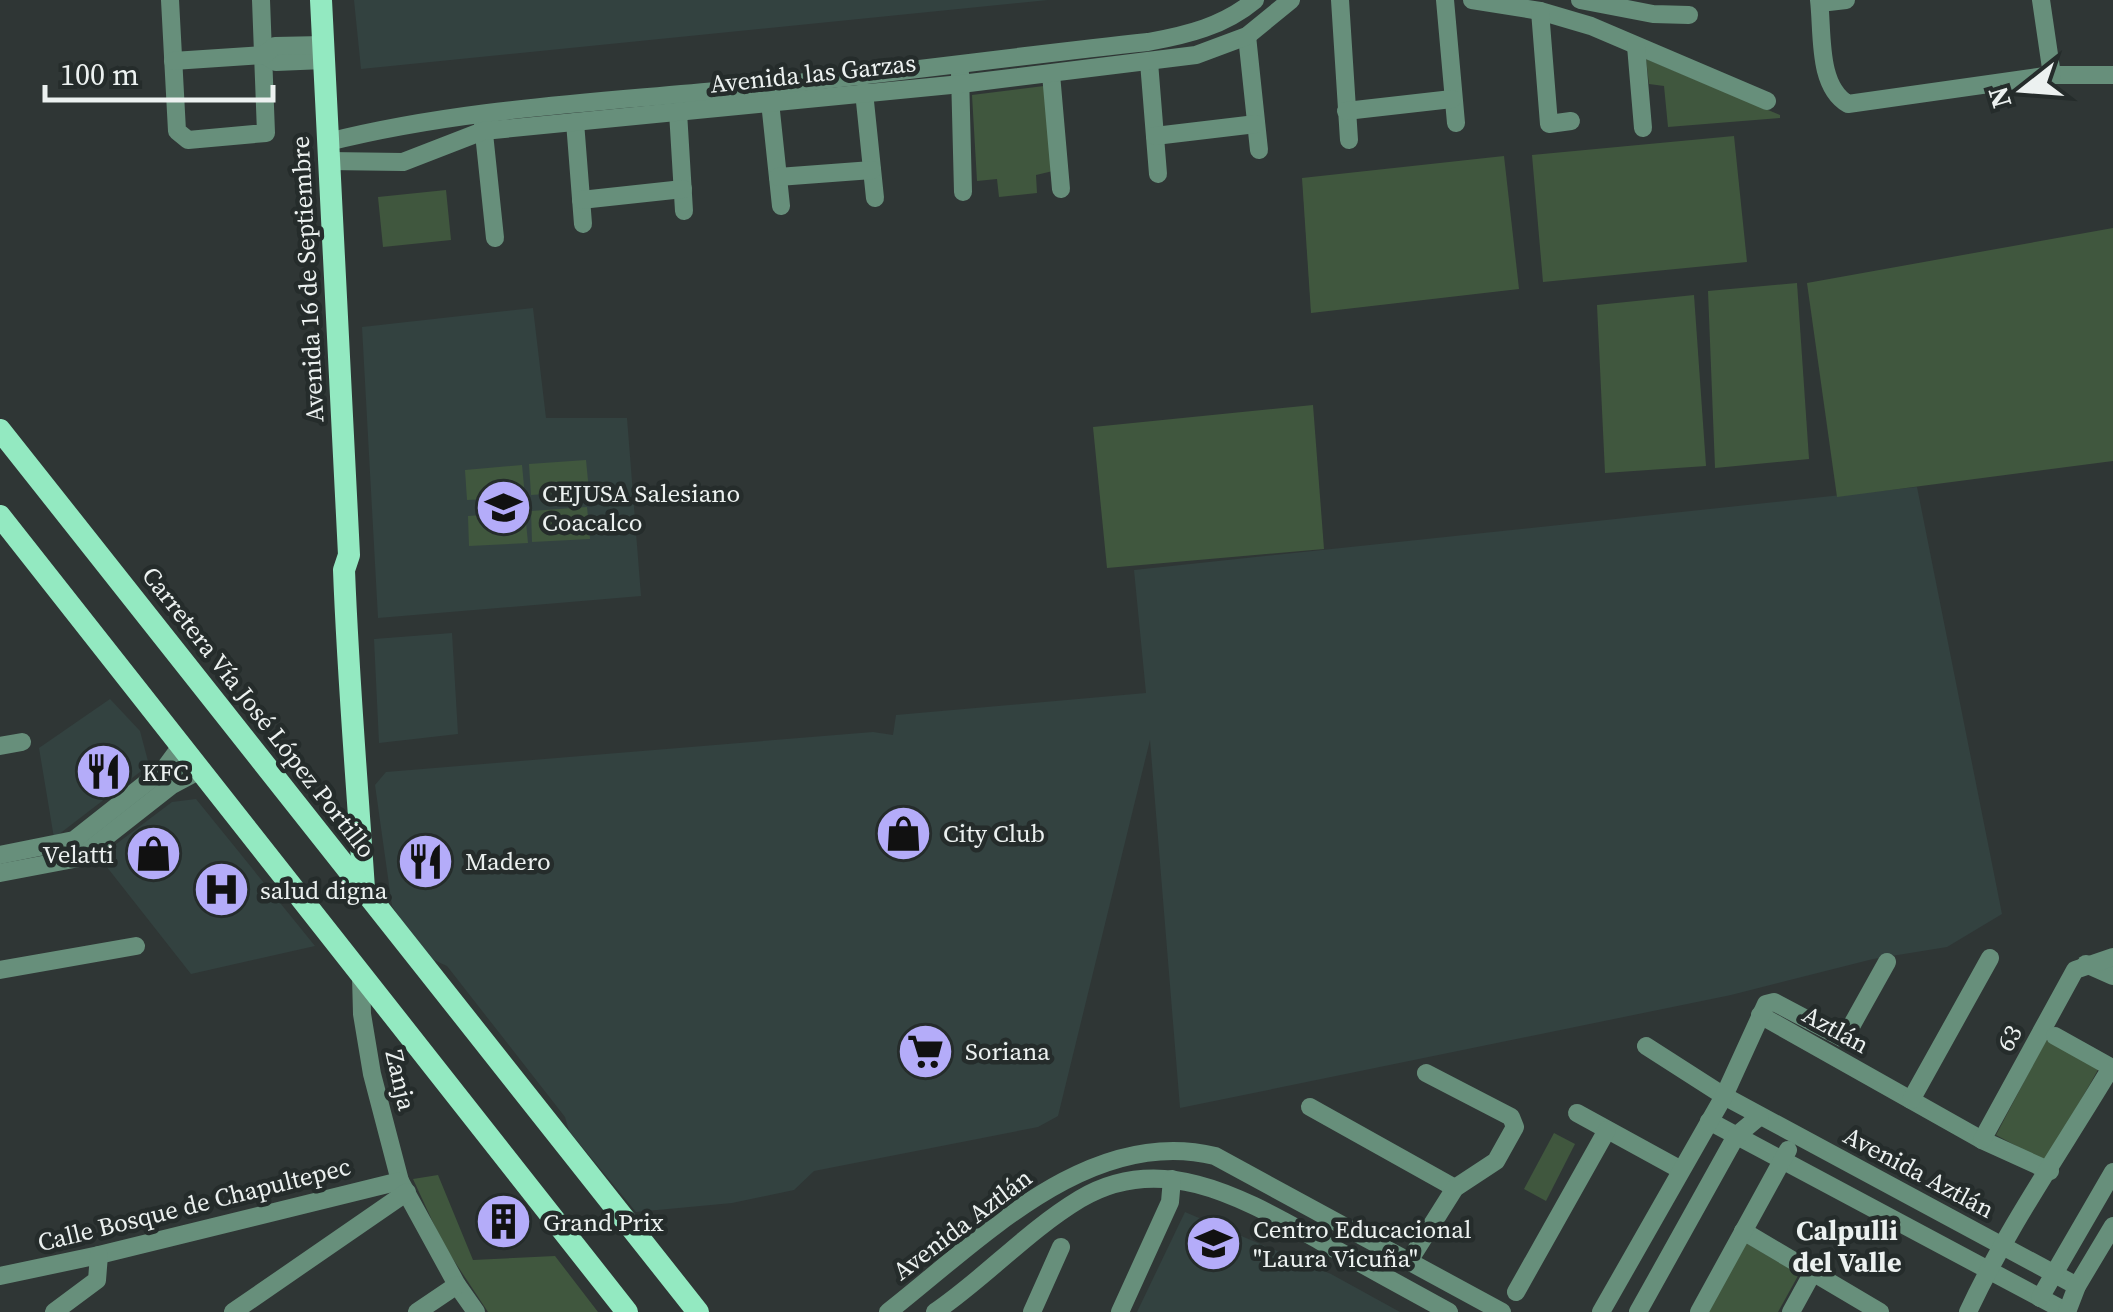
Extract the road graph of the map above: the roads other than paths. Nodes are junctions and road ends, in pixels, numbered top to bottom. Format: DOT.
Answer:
graph roads {
  1 [pos="170,0"];
  2 [pos="261,0"];
  3 [pos="321,0"];
  4 [pos="1255,0"];
  5 [pos="1291,0"];
  6 [pos="1340,0"];
  7 [pos="1444,0"];
  8 [pos="1472,0"];
  9 [pos="1846,0"];
  10 [pos="2040,0"];
  11 [pos="1589,2"];
  12 [pos="1819,2"];
  13 [pos="1654,7"];
  14 [pos="1540,11"];
  15 [pos="1689,15"];
  16 [pos="1591,26"];
  17 [pos="1247,36"];
  18 [pos="1636,46"];
  19 [pos="323,52"];
  20 [pos="264,55"];
  21 [pos="173,61"];
  22 [pos="958,62"];
  23 [pos="1149,62"];
  24 [pos="1051,74"];
  25 [pos="2052,75"];
  26 [pos="2113,75"];
  27 [pos="961,84"];
  28 [pos="864,92"];
  29 [pos="732,97"];
  30 [pos="1452,100"];
  31 [pos="1767,101"];
  32 [pos="770,102"];
  33 [pos="1346,111"];
  34 [pos="678,112"];
  35 [pos="1571,121"];
  36 [pos="482,122"];
  37 [pos="575,122"];
  38 [pos="1456,123"];
  39 [pos="1256,124"];
  40 [pos="1643,128"];
  41 [pos="1155,136"];
  42 [pos="1349,140"];
  43 [pos="1259,150"];
  44 [pos="328,152"];
  45 [pos="872,170"];
  46 [pos="1158,174"];
  47 [pos="778,177"];
  48 [pos="683,189"];
  49 [pos="1061,189"];
  50 [pos="963,192"];
  51 [pos="875,198"];
  52 [pos="581,200"];
  53 [pos="781,206"];
  54 [pos="684,211"];
  55 [pos="583,224"];
  56 [pos="495,238"];
  57 [pos="0,430"];
  58 [pos="0,442"];
  59 [pos="46,490"];
  60 [pos="0,516"];
  61 [pos="22,742"];
  62 [pos="0,746"];
  63 [pos="181,746"];
  64 [pos="200,770"];
  65 [pos="0,855"];
  66 [pos="0,874"];
  67 [pos="364,889"];
  68 [pos="136,946"];
  69 [pos="2113,957"];
  70 [pos="1990,958"];
  71 [pos="1887,962"];
  72 [pos="2085,964"];
  73 [pos="0,970"];
  74 [pos="361,976"];
  75 [pos="2113,976"];
  76 [pos="1760,1015"];
  77 [pos="2055,1036"];
  78 [pos="1646,1046"];
  79 [pos="1426,1074"];
  80 [pos="1724,1096"];
  81 [pos="1911,1100"];
  82 [pos="1310,1107"];
  83 [pos="1577,1113"];
  84 [pos="1760,1116"];
  85 [pos="1709,1121"];
  86 [pos="1607,1130"];
  87 [pos="1795,1135"];
  88 [pos="1736,1136"];
  89 [pos="1982,1140"];
  90 [pos="1783,1160"];
  91 [pos="1681,1170"];
  92 [pos="2050,1171"];
  93 [pos="2113,1172"];
  94 [pos="1172,1178"];
  95 [pos="403,1186"];
  96 [pos="1455,1188"];
  97 [pos="1744,1231"];
  98 [pos="2110,1238"];
  99 [pos="2001,1244"];
  100 [pos="1062,1247"];
  101 [pos="98,1255"];
  102 [pos="1410,1261"];
  103 [pos="1988,1270"];
  104 [pos="1814,1272"];
  105 [pos="2054,1274"];
  106 [pos="0,1276"];
  107 [pos="456,1286"];
  108 [pos="2077,1286"];
  109 [pos="1516,1292"];
  110 [pos="2040,1298"];
  111 [pos="1606,1305"];
  112 [pos="949,1309"];
  113 [pos="54,1312"];
  114 [pos="233,1312"];
  115 [pos="417,1312"];
  116 [pos="476,1312"];
  117 [pos="624,1312"];
  118 [pos="698,1312"];
  119 [pos="888,1312"];
  120 [pos="1032,1312"];
  121 [pos="1120,1312"];
  122 [pos="1449,1312"];
  123 [pos="1502,1312"];
  124 [pos="1630,1312"];
  125 [pos="1638,1312"];
  126 [pos="1699,1312"];
  127 [pos="1791,1312"];
  128 [pos="1880,1312"];
  129 [pos="1968,1312"];
  130 [pos="2067,1312"];
  1 -- 21 [label="street"];
  2 -- 20 [label="street"];
  3 -- 19 [label="main road, Avenida 16 de Septiembre"];
  4 -- 22 [label="street, Avenida las Garzas"];
  5 -- 17 [label="street, Avenida las Garzas"];
  6 -- 33 [label="street"];
  7 -- 30 [label="street"];
  8 -- 14 [label="street"];
  9 -- 12 [label="street"];
  10 -- 25 [label="street"];
  11 -- 13 [label="street"];
  11 -- 16 [label="street"];
  12 -- 25 [label="street"];
  13 -- 15 [label="street"];
  14 -- 16 [label="street"];
  14 -- 35 [label="street"];
  16 -- 18 [label="street"];
  17 -- 23 [label="street, Avenida las Garzas"];
  17 -- 39 [label="street"];
  18 -- 31 [label="street"];
  18 -- 40 [label="street"];
  19 -- 20 [label="street"];
  19 -- 44 [label="main road, Avenida 16 de Septiembre"];
  20 -- 21 [label="street"];
  20 -- 21 [label="street"];
  22 -- 27 [label="street"];
  22 -- 29 [label="street, Avenida las Garzas"];
  23 -- 24 [label="street, Avenida las Garzas"];
  23 -- 41 [label="street"];
  24 -- 27 [label="street, Avenida las Garzas"];
  24 -- 49 [label="street"];
  25 -- 26 [label="street"];
  27 -- 28 [label="street, Avenida las Garzas"];
  27 -- 50 [label="street"];
  28 -- 32 [label="street, Avenida las Garzas"];
  28 -- 45 [label="street"];
  29 -- 32 [label="street, Avenida las Garzas"];
  29 -- 34 [label="street, Avenida las Garzas"];
  29 -- 36 [label="street, Avenida las Garzas"];
  30 -- 33 [label="street"];
  30 -- 38 [label="street"];
  32 -- 47 [label="street"];
  33 -- 42 [label="street"];
  34 -- 37 [label="street, Avenida las Garzas"];
  34 -- 48 [label="street"];
  36 -- 37 [label="street, Avenida las Garzas"];
  36 -- 44 [label="street, Avenida las Garzas"];
  36 -- 44 [label="street, Avenida las Garzas"];
  36 -- 56 [label="street"];
  37 -- 52 [label="street"];
  39 -- 41 [label="street"];
  39 -- 43 [label="street"];
  41 -- 46 [label="street"];
  44 -- 67 [label="main road, Avenida 16 de Septiembre"];
  45 -- 47 [label="street"];
  45 -- 51 [label="street"];
  47 -- 53 [label="street"];
  48 -- 52 [label="street"];
  48 -- 54 [label="street"];
  52 -- 55 [label="street"];
  57 -- 59 [label="main road, Carretera Vía José López Portillo"];
  58 -- 59 [label="main road"];
  59 -- 67 [label="main road, Carretera Vía José López Portillo"];
  60 -- 63 [label="main road"];
  61 -- 62 [label="street"];
  63 -- 64 [label="main road"];
  63 -- 65 [label="street"];
  64 -- 66 [label="street"];
  64 -- 74 [label="main road"];
  67 -- 118 [label="main road, Carretera Vía José López Portillo"];
  68 -- 73 [label="street"];
  69 -- 72 [label="street"];
  70 -- 81 [label="street"];
  71 -- 76 [label="street"];
  72 -- 75 [label="street"];
  72 -- 89 [label="street, 63"];
  74 -- 95 [label="street, Zanja"];
  74 -- 117 [label="main road"];
  76 -- 80 [label="street"];
  76 -- 81 [label="street, Aztlán"];
  77 -- 92 [label="street"];
  78 -- 80 [label="street"];
  79 -- 96 [label="street"];
  80 -- 84 [label="street, Avenida Aztlán"];
  80 -- 85 [label="street"];
  81 -- 89 [label="street, Aztlán"];
  82 -- 96 [label="street"];
  83 -- 86 [label="street"];
  84 -- 87 [label="street, Avenida Aztlán"];
  84 -- 88 [label="street"];
  85 -- 88 [label="street"];
  85 -- 91 [label="street"];
  86 -- 91 [label="street"];
  86 -- 109 [label="street"];
  87 -- 90 [label="street"];
  87 -- 99 [label="street, Avenida Aztlán"];
  88 -- 90 [label="street"];
  88 -- 125 [label="street"];
  89 -- 92 [label="street, Aztlán"];
  90 -- 97 [label="street"];
  90 -- 103 [label="street"];
  91 -- 111 [label="street"];
  92 -- 99 [label="street"];
  93 -- 105 [label="street"];
  94 -- 112 [label="street, Avenida Aztlán"];
  94 -- 121 [label="street"];
  94 -- 122 [label="street, Avenida Aztlán"];
  95 -- 101 [label="street, Calle Bosque de Chapultepec"];
  95 -- 107 [label="street, Zanja"];
  95 -- 114 [label="street"];
  96 -- 102 [label="street"];
  97 -- 104 [label="street"];
  97 -- 126 [label="street"];
  98 -- 108 [label="street"];
  99 -- 103 [label="street"];
  99 -- 105 [label="street, Avenida Aztlán"];
  100 -- 120 [label="street"];
  101 -- 106 [label="street, Calle Bosque de Chapultepec"];
  101 -- 113 [label="street"];
  102 -- 119 [label="street, Avenida Aztlán"];
  102 -- 123 [label="street, Avenida Aztlán"];
  103 -- 110 [label="street"];
  103 -- 129 [label="street"];
  104 -- 127 [label="street"];
  104 -- 128 [label="street"];
  105 -- 108 [label="street, Avenida Aztlán"];
  105 -- 110 [label="street"];
  107 -- 115 [label="street"];
  107 -- 116 [label="street, Zanja"];
  108 -- 130 [label="street"];
  110 -- 130 [label="street"];
  111 -- 124 [label="street"];
}
